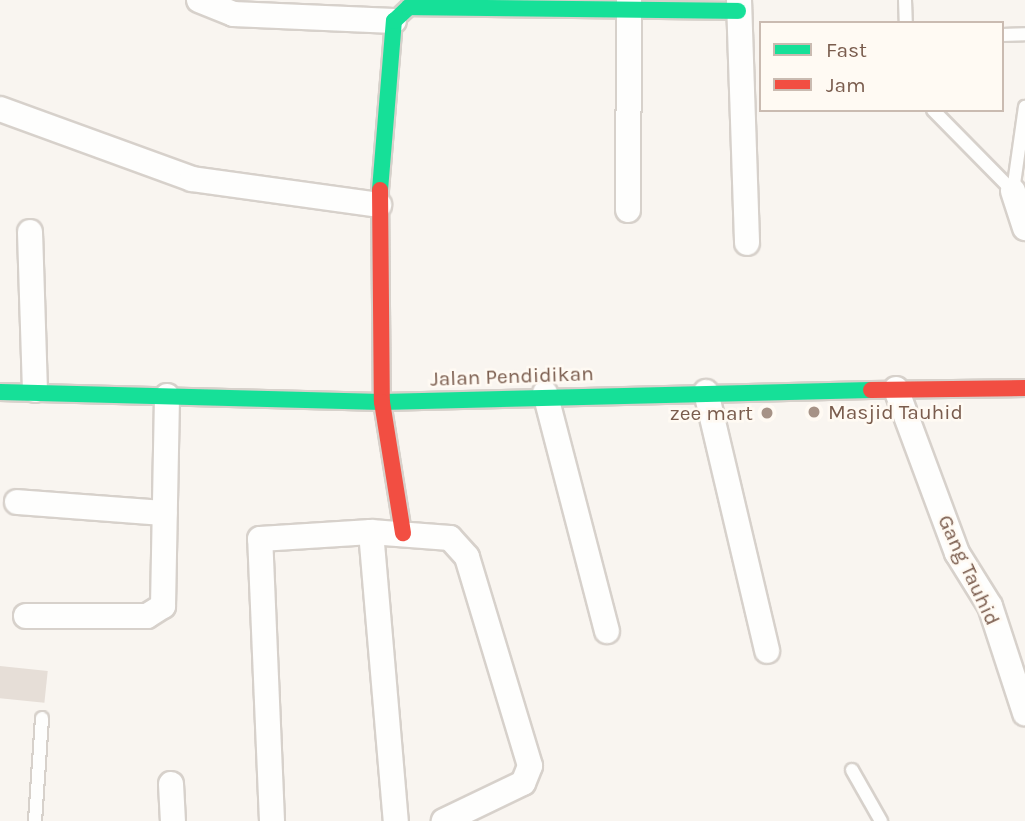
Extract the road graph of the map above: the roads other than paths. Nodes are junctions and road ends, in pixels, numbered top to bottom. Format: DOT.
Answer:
graph roads {
  1 [pos="199,0"];
  2 [pos="905,0"];
  3 [pos="628,6"];
  4 [pos="739,6"];
  5 [pos="398,11"];
  6 [pos="906,21"];
  7 [pos="1025,34"];
  8 [pos="1004,35"];
  9 [pos="1025,107"];
  10 [pos="0,109"];
  11 [pos="935,112"];
  12 [pos="1013,191"];
  13 [pos="379,205"];
  14 [pos="628,210"];
  15 [pos="1025,228"];
  16 [pos="30,232"];
  17 [pos="747,243"];
  18 [pos="1025,388"];
  19 [pos="896,389"];
  20 [pos="35,390"];
  21 [pos="0,392"];
  22 [pos="706,392"];
  23 [pos="545,393"];
  24 [pos="167,396"];
  25 [pos="382,402"];
  26 [pos="17,502"];
  27 [pos="165,513"];
  28 [pos="371,532"];
  29 [pos="404,533"];
  30 [pos="26,616"];
  31 [pos="607,631"];
  32 [pos="767,650"];
  33 [pos="1025,713"];
  34 [pos="42,718"];
  35 [pos="852,770"];
  36 [pos="171,784"];
  37 [pos="35,821"];
  38 [pos="173,821"];
  39 [pos="272,821"];
  40 [pos="396,821"];
  41 [pos="444,821"];
  42 [pos="881,821"];
  1 -- 5 [label="street"];
  2 -- 6 [label="lane"];
  3 -- 4 [label="street"];
  3 -- 5 [label="street"];
  3 -- 14 [label="street"];
  4 -- 17 [label="street"];
  5 -- 13 [label="street"];
  7 -- 8 [label="lane"];
  9 -- 12 [label="lane"];
  10 -- 13 [label="street"];
  11 -- 12 [label="lane"];
  12 -- 15 [label="street"];
  13 -- 25 [label="street"];
  16 -- 20 [label="street"];
  18 -- 19 [label="street, Jalan Pendidikan"];
  19 -- 22 [label="street, Jalan Pendidikan"];
  19 -- 33 [label="street, Gang Tauhid"];
  20 -- 21 [label="street, Jalan Pendidikan"];
  20 -- 24 [label="street, Jalan Pendidikan"];
  22 -- 23 [label="street, Jalan Pendidikan"];
  22 -- 32 [label="street"];
  23 -- 25 [label="street, Jalan Pendidikan"];
  23 -- 31 [label="street"];
  24 -- 25 [label="street, Jalan Pendidikan"];
  24 -- 27 [label="street"];
  25 -- 29 [label="street"];
  26 -- 27 [label="street"];
  27 -- 30 [label="street"];
  28 -- 29 [label="street"];
  28 -- 39 [label="street"];
  28 -- 40 [label="street"];
  29 -- 41 [label="street"];
  34 -- 37 [label="lane"];
  35 -- 42 [label="lane"];
  36 -- 38 [label="street"];
}
